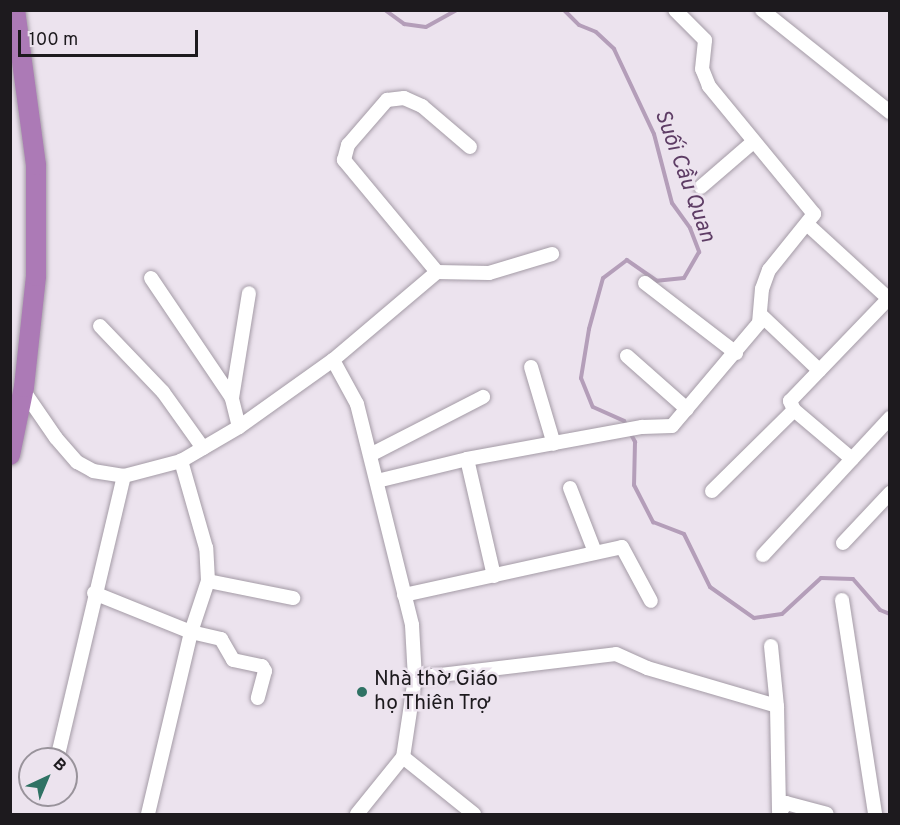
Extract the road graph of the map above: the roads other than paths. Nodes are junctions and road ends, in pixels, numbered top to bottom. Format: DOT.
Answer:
graph roads {
  1 [pos="15,10"];
  2 [pos="675,10"];
  3 [pos="762,10"];
  4 [pos="890,112"];
  5 [pos="752,143"];
  6 [pos="470,147"];
  7 [pos="701,187"];
  8 [pos="808,225"];
  9 [pos="552,254"];
  10 [pos="437,272"];
  11 [pos="151,278"];
  12 [pos="645,283"];
  13 [pos="249,294"];
  14 [pos="889,297"];
  15 [pos="762,315"];
  16 [pos="100,326"];
  17 [pos="736,354"];
  18 [pos="627,356"];
  19 [pos="333,360"];
  20 [pos="531,367"];
  21 [pos="819,370"];
  22 [pos="23,390"];
  23 [pos="483,397"];
  24 [pos="232,398"];
  25 [pos="687,409"];
  26 [pos="794,410"];
  27 [pos="890,418"];
  28 [pos="239,427"];
  29 [pos="554,444"];
  30 [pos="203,448"];
  31 [pos="372,454"];
  32 [pos="10,455"];
  33 [pos="467,459"];
  34 [pos="852,459"];
  35 [pos="181,461"];
  36 [pos="124,476"];
  37 [pos="377,481"];
  38 [pos="570,488"];
  39 [pos="712,491"];
  40 [pos="890,493"];
  41 [pos="843,543"];
  42 [pos="595,552"];
  43 [pos="763,555"];
  44 [pos="494,576"];
  45 [pos="208,581"];
  46 [pos="94,593"];
  47 [pos="404,595"];
  48 [pos="293,598"];
  49 [pos="843,600"];
  50 [pos="651,601"];
  51 [pos="191,632"];
  52 [pos="771,646"];
  53 [pos="415,678"];
  54 [pos="258,698"];
  55 [pos="777,706"];
  56 [pos="60,747"];
  57 [pos="403,757"];
  58 [pos="779,813"];
  59 [pos="148,814"];
  60 [pos="357,814"];
  61 [pos="474,814"];
  62 [pos="827,814"];
  63 [pos="875,814"];
  1 -- 22 [label="highway"];
  2 -- 5 [label="street"];
  3 -- 4 [label="street"];
  5 -- 7 [label="street"];
  5 -- 8 [label="street"];
  6 -- 10 [label="street"];
  8 -- 14 [label="street"];
  8 -- 15 [label="street"];
  9 -- 10 [label="street"];
  10 -- 19 [label="street"];
  11 -- 24 [label="street"];
  12 -- 17 [label="street"];
  13 -- 24 [label="street"];
  14 -- 21 [label="street"];
  15 -- 17 [label="street"];
  15 -- 21 [label="street"];
  16 -- 30 [label="street"];
  17 -- 25 [label="street"];
  18 -- 25 [label="street"];
  19 -- 28 [label="street"];
  19 -- 31 [label="street"];
  20 -- 29 [label="street"];
  21 -- 26 [label="street"];
  22 -- 32 [label="highway"];
  22 -- 36 [label="street"];
  23 -- 31 [label="street"];
  24 -- 28 [label="street"];
  25 -- 29 [label="street"];
  26 -- 34 [label="street"];
  26 -- 39 [label="street"];
  27 -- 34 [label="street"];
  28 -- 30 [label="street"];
  29 -- 33 [label="street"];
  30 -- 35 [label="street"];
  31 -- 37 [label="street"];
  33 -- 37 [label="street"];
  33 -- 44 [label="street"];
  34 -- 43 [label="street"];
  35 -- 36 [label="street"];
  35 -- 45 [label="street"];
  36 -- 46 [label="street"];
  37 -- 47 [label="street"];
  38 -- 42 [label="street"];
  40 -- 41 [label="street"];
  42 -- 44 [label="street"];
  42 -- 50 [label="street"];
  44 -- 47 [label="street"];
  45 -- 48 [label="street"];
  45 -- 51 [label="street"];
  46 -- 51 [label="street"];
  46 -- 56 [label="street"];
  47 -- 53 [label="street"];
  49 -- 63 [label="street"];
  51 -- 54 [label="street"];
  51 -- 59 [label="street"];
  52 -- 55 [label="street"];
  53 -- 55 [label="street"];
  53 -- 57 [label="street"];
  55 -- 58 [label="street"];
  57 -- 60 [label="street"];
  57 -- 61 [label="street"];
  58 -- 62 [label="street"];
}
